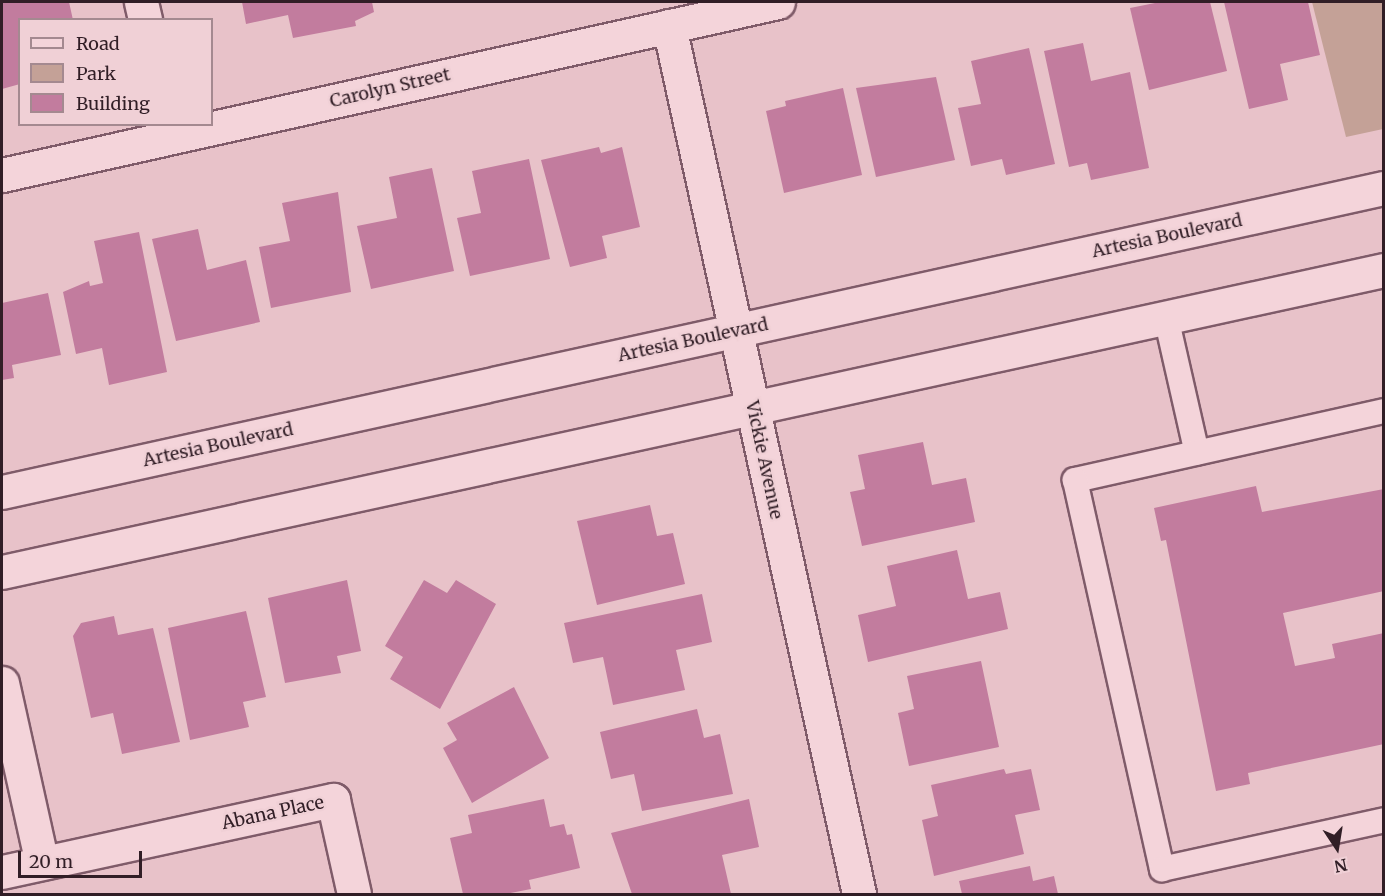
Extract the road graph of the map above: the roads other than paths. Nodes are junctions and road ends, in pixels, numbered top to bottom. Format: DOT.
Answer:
graph roads {
  1 [pos="141,2"];
  2 [pos="778,2"];
  3 [pos="145,18"];
  4 [pos="669,26"];
  5 [pos="213,122"];
  6 [pos="194,126"];
  7 [pos="170,131"];
  8 [pos="2,175"];
  9 [pos="1383,188"];
  10 [pos="1383,270"];
  11 [pos="1166,317"];
  12 [pos="736,330"];
  13 [pos="752,407"];
  14 [pos="1383,411"];
  15 [pos="1197,453"];
  16 [pos="2,492"];
  17 [pos="2,572"];
  18 [pos="2,683"];
  19 [pos="1383,820"];
  20 [pos="42,863"];
  21 [pos="2,872"];
  22 [pos="354,894"];
  23 [pos="859,894"];
  1 -- 3 [label="main road"];
  2 -- 4 [label="main road, Carolyn Street"];
  4 -- 5 [label="main road, Carolyn Street"];
  4 -- 12 [label="main road, Vickie Avenue"];
  6 -- 7 [label="main road, Carolyn Street"];
  7 -- 8 [label="main road, Carolyn Street"];
  9 -- 12 [label="main road, Artesia Boulevard"];
  10 -- 11 [label="main road"];
  11 -- 13 [label="main road"];
  11 -- 15 [label="lane"];
  12 -- 13 [label="main road, Vickie Avenue"];
  12 -- 16 [label="main road, Artesia Boulevard"];
  13 -- 17 [label="main road"];
  13 -- 23 [label="main road, Vickie Avenue"];
  14 -- 15 [label="lane"];
  15 -- 19 [label="lane"];
  18 -- 20 [label="main road"];
  20 -- 21 [label="main road, Abana Place"];
  20 -- 22 [label="main road, Abana Place"];
}
